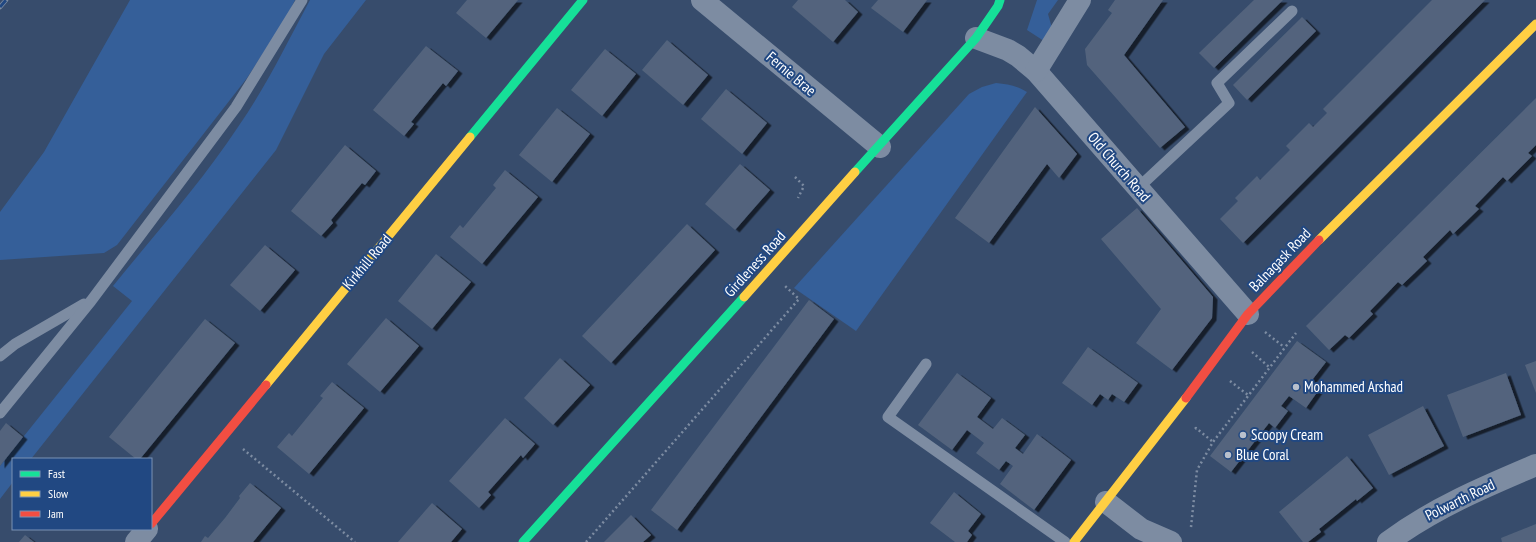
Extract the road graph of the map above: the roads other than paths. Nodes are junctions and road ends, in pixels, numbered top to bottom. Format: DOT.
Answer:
graph roads {
  1 [pos="302,0"];
  2 [pos="583,0"];
  3 [pos="702,0"];
  4 [pos="1000,0"];
  5 [pos="1080,0"];
  6 [pos="1292,11"];
  7 [pos="1536,24"];
  8 [pos="976,38"];
  9 [pos="1036,71"];
  10 [pos="880,147"];
  11 [pos="1137,189"];
  12 [pos="91,301"];
  13 [pos="1248,314"];
  14 [pos="0,356"];
  15 [pos="926,364"];
  16 [pos="0,413"];
  17 [pos="1536,465"];
  18 [pos="1106,502"];
  19 [pos="152,523"];
  20 [pos="146,530"];
  21 [pos="1180,536"];
  22 [pos="136,542"];
  23 [pos="523,542"];
  24 [pos="1065,542"];
  25 [pos="1074,542"];
  26 [pos="1388,542"];
  1 -- 12 [label="lane"];
  2 -- 19 [label="street, Kirkhill Road"];
  3 -- 10 [label="street, Fernie Brae"];
  4 -- 8 [label="street, Girdleness Road"];
  5 -- 9 [label="street"];
  6 -- 11 [label="lane"];
  7 -- 13 [label="street, Balnagask Road"];
  8 -- 9 [label="street, Old Church Road"];
  8 -- 10 [label="street, Girdleness Road"];
  9 -- 11 [label="street, Old Church Road"];
  10 -- 23 [label="street, Girdleness Road"];
  11 -- 13 [label="street, Old Church Road"];
  12 -- 14 [label="lane"];
  12 -- 16 [label="lane"];
  13 -- 18 [label="street, Balnagask Road"];
  15 -- 24 [label="lane"];
  17 -- 26 [label="street, Polwarth Road"];
  18 -- 21 [label="street"];
  18 -- 25 [label="street, Balnagask Road"];
  20 -- 22 [label="street"];
}
